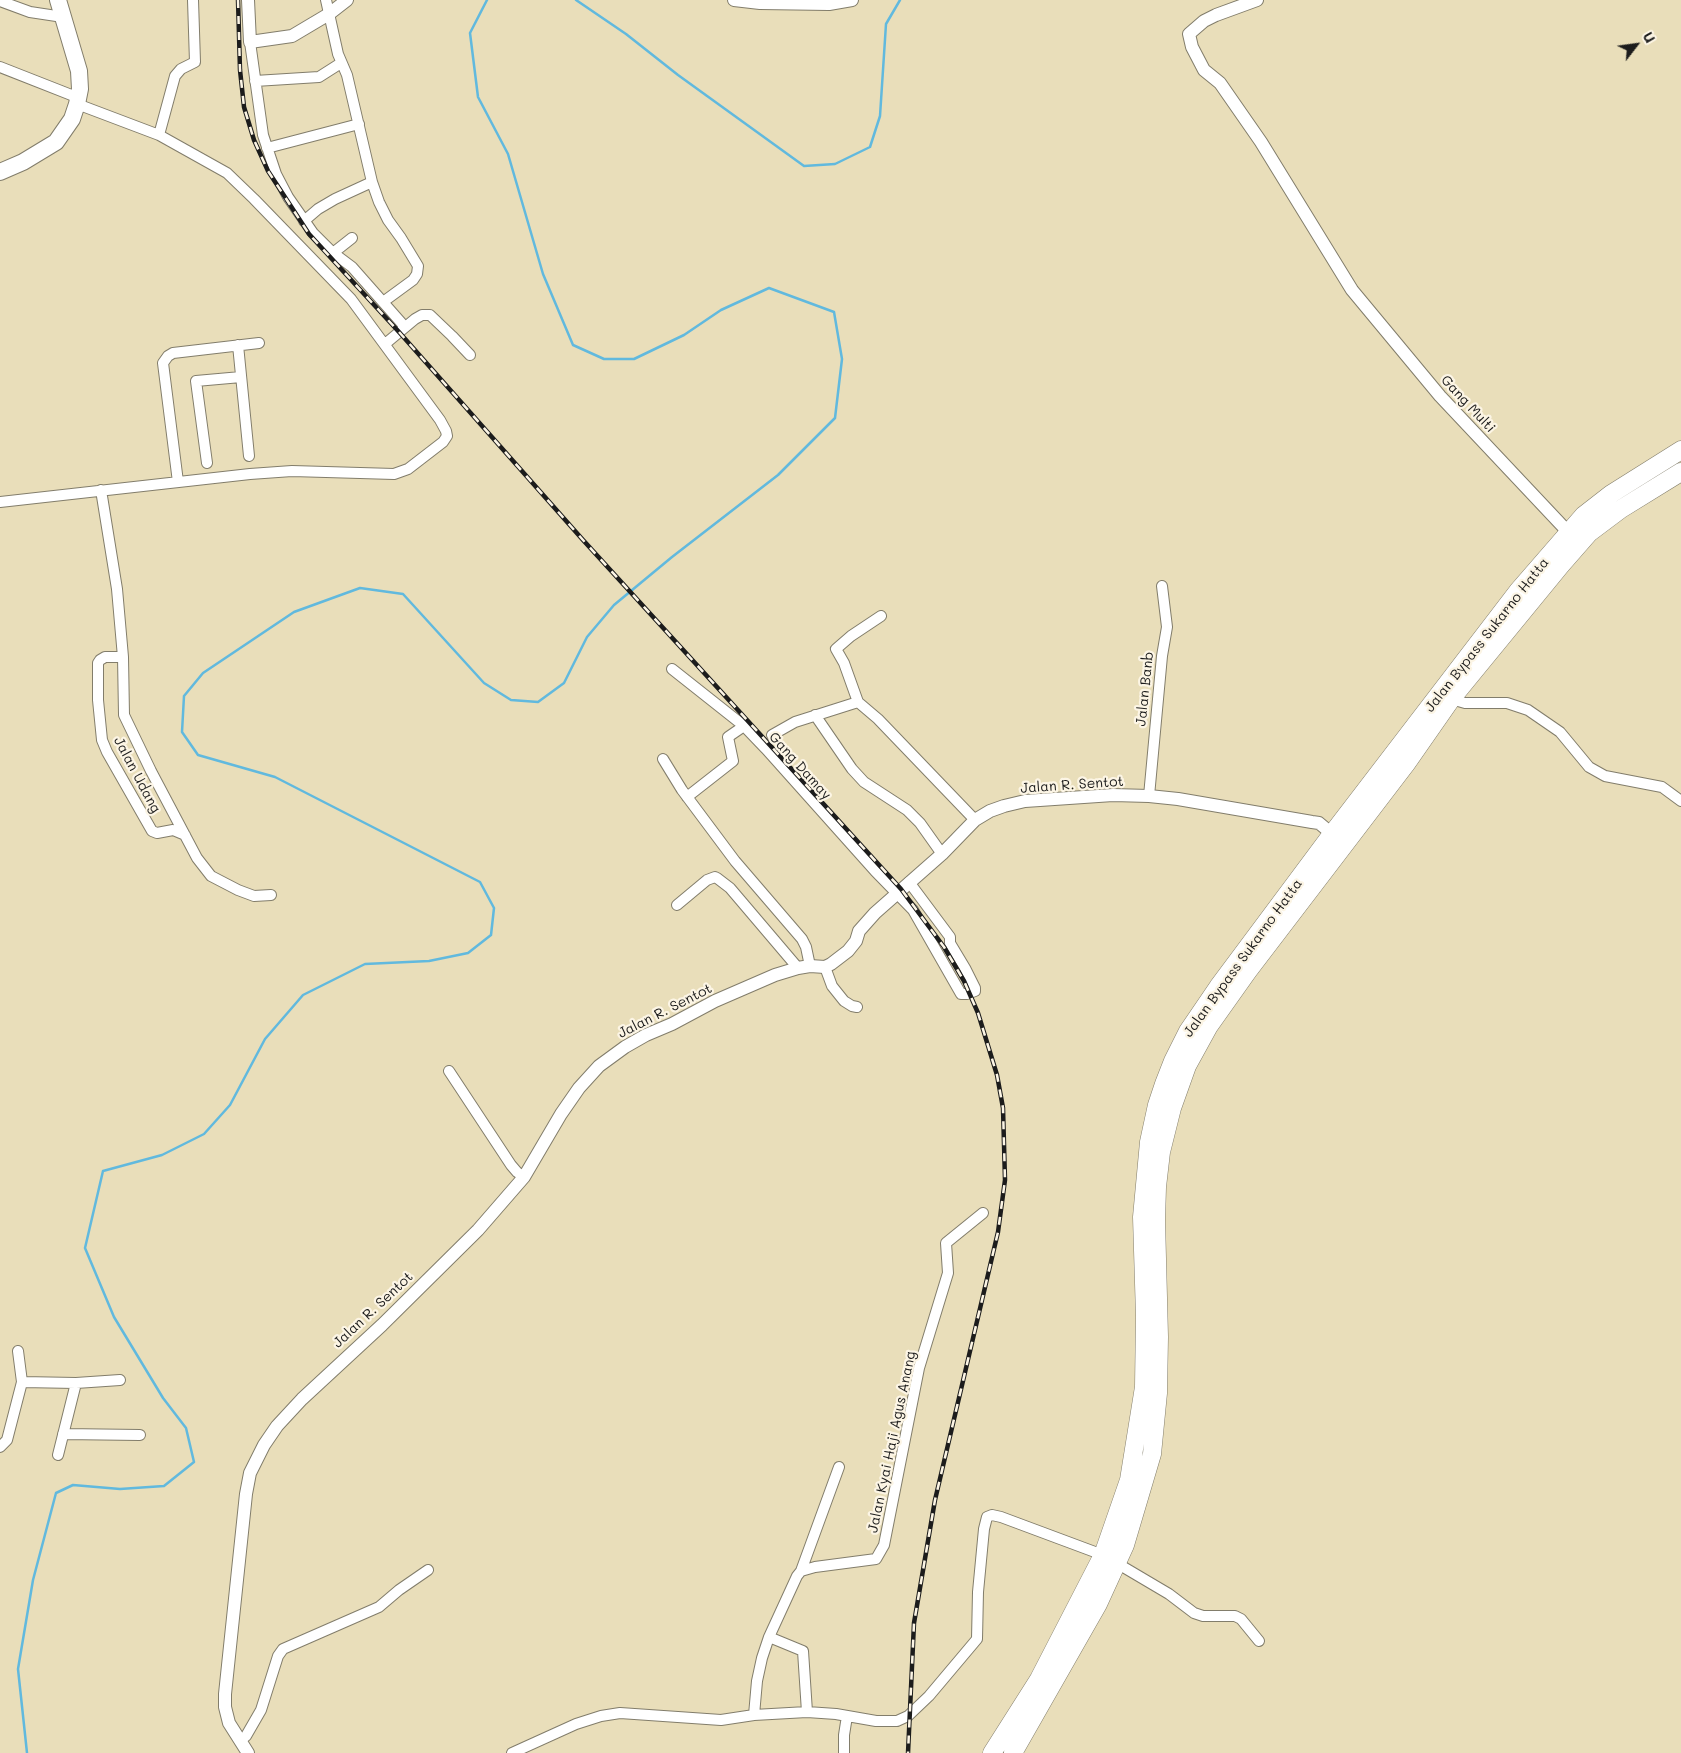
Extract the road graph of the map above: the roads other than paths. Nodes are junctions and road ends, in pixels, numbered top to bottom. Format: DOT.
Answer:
graph roads {
  1 [pos="58,0"];
  2 [pos="193,0"];
  3 [pos="248,0"];
  4 [pos="326,0"];
  5 [pos="347,0"];
  6 [pos="734,0"];
  7 [pos="852,0"];
  8 [pos="1256,0"];
  9 [pos="0,1"];
  10 [pos="329,14"];
  11 [pos="63,17"];
  12 [pos="250,42"];
  13 [pos="341,63"];
  14 [pos="0,67"];
  15 [pos="255,80"];
  16 [pos="78,101"];
  17 [pos="359,124"];
  18 [pos="159,135"];
  19 [pos="267,148"];
  20 [pos="0,172"];
  21 [pos="372,182"];
  22 [pos="304,221"];
  23 [pos="352,238"];
  24 [pos="333,253"];
  25 [pos="383,302"];
  26 [pos="405,327"];
  27 [pos="259,343"];
  28 [pos="385,344"];
  29 [pos="238,345"];
  30 [pos="470,354"];
  31 [pos="241,377"];
  32 [pos="1681,450"];
  33 [pos="249,456"];
  34 [pos="207,463"];
  35 [pos="1681,472"];
  36 [pos="178,482"];
  37 [pos="101,490"];
  38 [pos="0,502"];
  39 [pos="1568,533"];
  40 [pos="1162,586"];
  41 [pos="881,616"];
  42 [pos="123,657"];
  43 [pos="672,669"];
  44 [pos="1452,698"];
  45 [pos="858,702"];
  46 [pos="815,715"];
  47 [pos="744,726"];
  48 [pos="772,735"];
  49 [pos="663,759"];
  50 [pos="1149,796"];
  51 [pos="687,797"];
  52 [pos="1681,801"];
  53 [pos="975,820"];
  54 [pos="185,834"];
  55 [pos="1338,839"];
  56 [pos="942,854"];
  57 [pos="909,882"];
  58 [pos="897,892"];
  59 [pos="270,895"];
  60 [pos="677,905"];
  61 [pos="804,967"];
  62 [pos="825,967"];
  63 [pos="857,1007"];
  64 [pos="449,1070"];
  65 [pos="524,1177"];
  66 [pos="983,1213"];
  67 [pos="18,1351"];
  68 [pos="120,1380"];
  69 [pos="22,1382"];
  70 [pos="76,1383"];
  71 [pos="63,1434"];
  72 [pos="140,1435"];
  73 [pos="0,1447"];
  74 [pos="58,1455"];
  75 [pos="839,1467"];
  76 [pos="1110,1559"];
  77 [pos="428,1570"];
  78 [pos="801,1570"];
  79 [pos="769,1637"];
  80 [pos="1259,1641"];
  81 [pos="807,1712"];
  82 [pos="754,1715"];
  83 [pos="847,1716"];
  84 [pos="240,1741"];
  85 [pos="248,1753"];
  86 [pos="512,1753"];
  87 [pos="844,1753"];
  88 [pos="992,1753"];
  89 [pos="1013,1753"];
  1 -- 11 [label="main road"];
  2 -- 18 [label="street"];
  3 -- 12 [label="street"];
  4 -- 10 [label="street"];
  5 -- 10 [label="street"];
  6 -- 7 [label="street"];
  8 -- 39 [label="street, Gang Multi"];
  9 -- 11 [label="street"];
  10 -- 12 [label="street"];
  10 -- 13 [label="street"];
  11 -- 16 [label="main road"];
  12 -- 15 [label="street"];
  13 -- 15 [label="street"];
  13 -- 17 [label="street"];
  14 -- 16 [label="street"];
  15 -- 19 [label="street"];
  16 -- 18 [label="street"];
  16 -- 20 [label="main road"];
  17 -- 19 [label="street"];
  17 -- 21 [label="street"];
  18 -- 28 [label="street"];
  19 -- 22 [label="street"];
  21 -- 22 [label="street"];
  21 -- 25 [label="street"];
  22 -- 24 [label="street"];
  23 -- 24 [label="street"];
  24 -- 25 [label="street"];
  25 -- 26 [label="street"];
  26 -- 28 [label="street"];
  26 -- 30 [label="street"];
  27 -- 29 [label="street"];
  28 -- 36 [label="street"];
  29 -- 31 [label="street"];
  29 -- 36 [label="street"];
  31 -- 33 [label="street"];
  31 -- 34 [label="street"];
  32 -- 39 [label="highway, Jalan Bypass Sukarno Hatta"];
  35 -- 44 [label="highway, Jalan Bypass Sukarno Hatta"];
  36 -- 37 [label="street"];
  37 -- 38 [label="street"];
  37 -- 42 [label="street, Jalan Udang"];
  39 -- 55 [label="highway, Jalan Bypass Sukarno Hatta"];
  40 -- 50 [label="street, Jalan Banb"];
  41 -- 45 [label="street"];
  42 -- 54 [label="street, Jalan Udang"];
  42 -- 54 [label="street, Jalan Udang"];
  43 -- 47 [label="street, Gang Damay"];
  44 -- 52 [label="street"];
  44 -- 55 [label="highway, Jalan Bypass Sukarno Hatta"];
  45 -- 46 [label="street"];
  45 -- 53 [label="street"];
  46 -- 48 [label="street"];
  46 -- 56 [label="street"];
  47 -- 51 [label="street"];
  47 -- 58 [label="street, Gang Damay"];
  49 -- 51 [label="street"];
  50 -- 53 [label="street, Jalan R. Sentot"];
  50 -- 55 [label="street, Jalan R. Sentot"];
  51 -- 61 [label="street"];
  53 -- 56 [label="street, Jalan R. Sentot"];
  54 -- 59 [label="street, Jalan Udang"];
  55 -- 76 [label="highway, Jalan Bypass Sukarno Hatta"];
  56 -- 57 [label="street, Jalan R. Sentot"];
  57 -- 58 [label="street, Jalan R. Sentot"];
  57 -- 58 [label="street, Gang Damay"];
  58 -- 62 [label="street, Jalan R. Sentot"];
  60 -- 61 [label="street"];
  61 -- 62 [label="street, Jalan R. Sentot"];
  61 -- 65 [label="street, Jalan R. Sentot"];
  62 -- 63 [label="street"];
  64 -- 65 [label="street"];
  65 -- 84 [label="street, Jalan R. Sentot"];
  66 -- 78 [label="street, Jalan Kyai Haji Agus Anang"];
  67 -- 69 [label="street"];
  68 -- 70 [label="street"];
  69 -- 70 [label="street"];
  69 -- 73 [label="street"];
  70 -- 71 [label="street"];
  71 -- 72 [label="street"];
  71 -- 74 [label="street"];
  75 -- 78 [label="street"];
  76 -- 80 [label="street"];
  76 -- 83 [label="street"];
  76 -- 88 [label="highway, Jalan Bypass Sukarno Hatta"];
  76 -- 89 [label="highway, Jalan Bypass Sukarno Hatta"];
  77 -- 84 [label="street"];
  78 -- 79 [label="street"];
  79 -- 81 [label="street"];
  79 -- 82 [label="street"];
  81 -- 82 [label="street"];
  81 -- 83 [label="street"];
  82 -- 86 [label="street"];
  83 -- 87 [label="street"];
  84 -- 85 [label="street, Jalan R. Sentot"];
}
